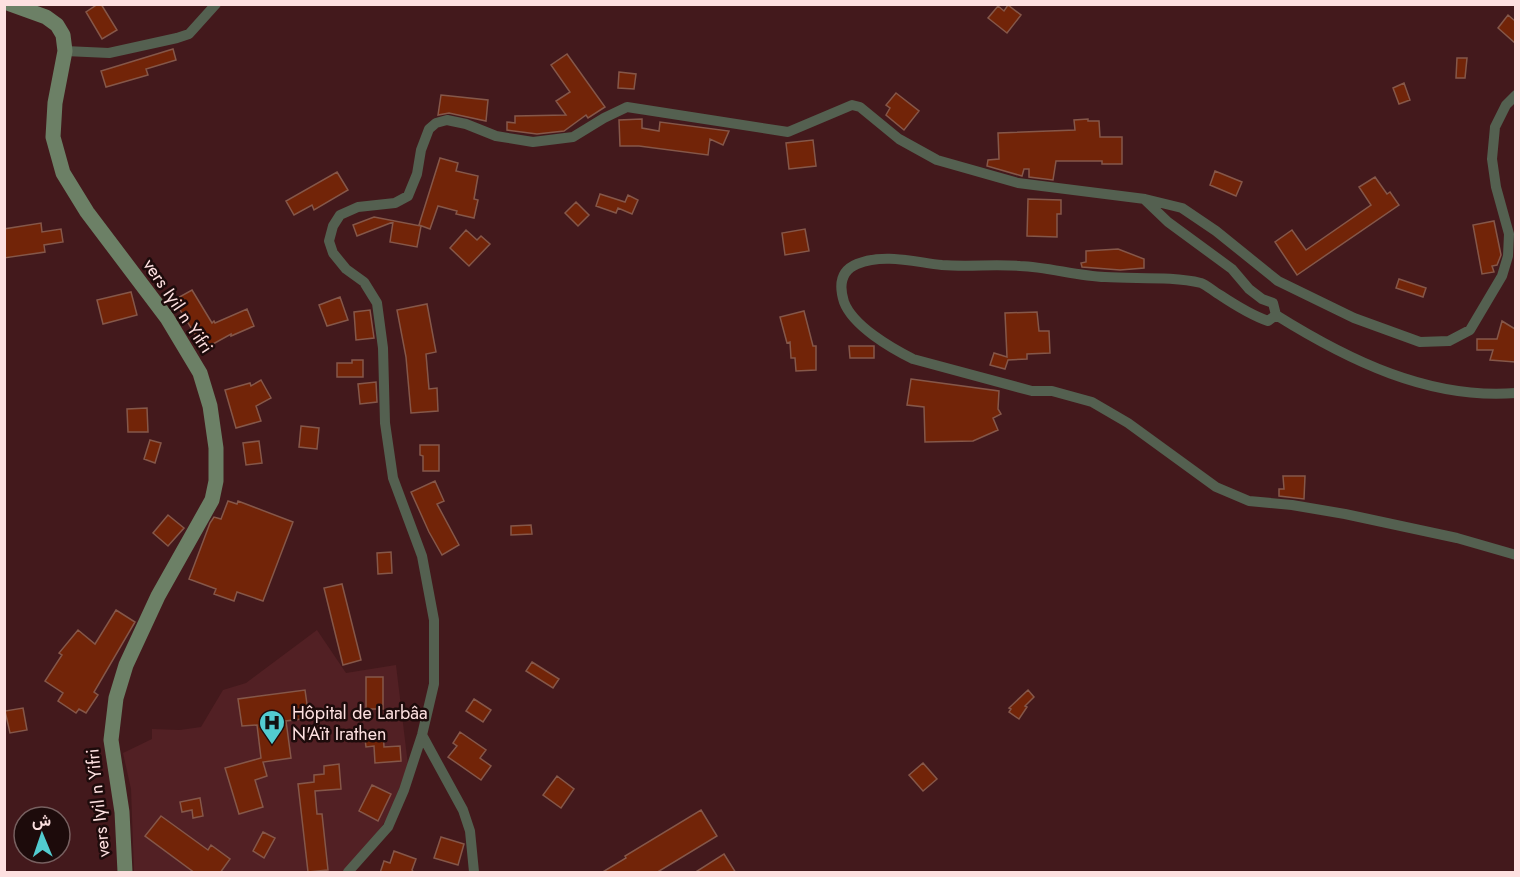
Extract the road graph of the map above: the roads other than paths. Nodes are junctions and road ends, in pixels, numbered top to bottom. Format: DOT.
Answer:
graph roads {
  1 [pos="10,4"];
  2 [pos="216,4"];
  3 [pos="65,51"];
  4 [pos="1515,95"];
  5 [pos="1145,200"];
  6 [pos="1276,315"];
  7 [pos="1515,393"];
  8 [pos="1515,555"];
  9 [pos="422,735"];
  10 [pos="125,873"];
  11 [pos="348,873"];
  12 [pos="474,873"];
  1 -- 3 [label="main road, vers Iγil n Yifri"];
  2 -- 3 [label="street"];
  3 -- 10 [label="main road, vers Iγil n Yifri"];
  4 -- 5 [label="street"];
  5 -- 6 [label="street"];
  5 -- 9 [label="street"];
  6 -- 7 [label="street"];
  6 -- 8 [label="street"];
  9 -- 11 [label="street"];
  9 -- 12 [label="street"];
}
